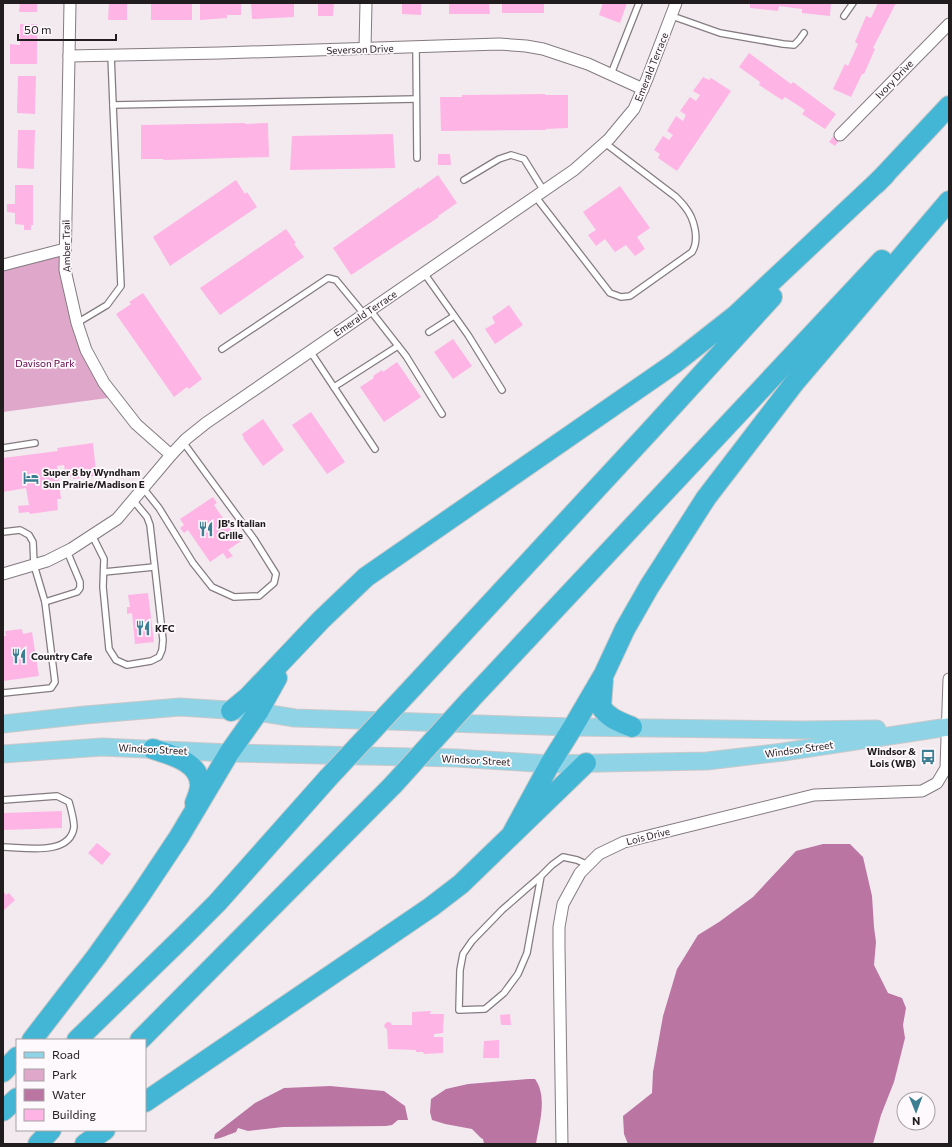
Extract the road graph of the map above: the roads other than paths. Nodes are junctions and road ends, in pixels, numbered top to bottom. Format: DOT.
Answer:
graph roads {
  1 [pos="70,3"];
  2 [pos="366,3"];
  3 [pos="639,3"];
  4 [pos="676,3"];
  5 [pos="853,3"];
  6 [pos="672,16"];
  7 [pos="844,16"];
  8 [pos="949,24"];
  9 [pos="804,33"];
  10 [pos="416,47"];
  11 [pos="365,48"];
  12 [pos="111,55"];
  13 [pos="69,56"];
  14 [pos="611,74"];
  15 [pos="643,89"];
  16 [pos="416,99"];
  17 [pos="114,105"];
  18 [pos="949,106"];
  19 [pos="840,135"];
  20 [pos="605,143"];
  21 [pos="417,158"];
  22 [pos="885,175"];
  23 [pos="464,180"];
  24 [pos="949,189"];
  25 [pos="540,194"];
  26 [pos="949,201"];
  27 [pos="65,249"];
  28 [pos="3,265"];
  29 [pos="424,273"];
  30 [pos="367,312"];
  31 [pos="454,316"];
  32 [pos="77,323"];
  33 [pos="429,332"];
  34 [pos="398,346"];
  35 [pos="222,349"];
  36 [pos="310,351"];
  37 [pos="334,388"];
  38 [pos="502,390"];
  39 [pos="442,414"];
  40 [pos="183,442"];
  41 [pos="35,443"];
  42 [pos="3,448"];
  43 [pos="374,449"];
  44 [pos="171,455"];
  45 [pos="143,488"];
  46 [pos="133,500"];
  47 [pos="3,532"];
  48 [pos="92,535"];
  49 [pos="67,551"];
  50 [pos="34,565"];
  51 [pos="154,567"];
  52 [pos="104,572"];
  53 [pos="3,574"];
  54 [pos="44,602"];
  55 [pos="297,645"];
  56 [pos="604,674"];
  57 [pos="949,679"];
  58 [pos="3,693"];
  59 [pos="231,711"];
  60 [pos="258,712"];
  61 [pos="3,724"];
  62 [pos="573,727"];
  63 [pos="632,727"];
  64 [pos="948,727"];
  65 [pos="153,749"];
  66 [pos="229,753"];
  67 [pos="3,754"];
  68 [pos="586,763"];
  69 [pos="550,764"];
  70 [pos="3,800"];
  71 [pos="193,813"];
  72 [pos="513,832"];
  73 [pos="3,847"];
  74 [pos="588,865"];
  75 [pos="541,876"];
  76 [pos="33,1039"];
  77 [pos="78,1039"];
  78 [pos="141,1039"];
  79 [pos="16,1058"];
  80 [pos="3,1072"];
  81 [pos="16,1099"];
  82 [pos="146,1101"];
  83 [pos="3,1112"];
  84 [pos="50,1131"];
  85 [pos="104,1131"];
  86 [pos="38,1144"];
  87 [pos="85,1144"];
  88 [pos="562,1144"];
  1 -- 13 [label="street, Amber Trail"];
  2 -- 11 [label="street"];
  3 -- 14 [label="lane"];
  4 -- 6 [label="street, Emerald Terrace"];
  5 -- 7 [label="lane"];
  6 -- 9 [label="lane"];
  6 -- 15 [label="street, Emerald Terrace"];
  8 -- 19 [label="street, Ivory Drive"];
  10 -- 11 [label="street, Severson Drive"];
  10 -- 14 [label="street, Severson Drive"];
  10 -- 16 [label="lane"];
  11 -- 12 [label="street, Severson Drive"];
  12 -- 13 [label="street, Severson Drive"];
  12 -- 17 [label="lane"];
  13 -- 27 [label="street, Amber Trail"];
  14 -- 15 [label="street, Severson Drive"];
  15 -- 20 [label="street, Emerald Terrace"];
  16 -- 17 [label="lane"];
  16 -- 21 [label="lane"];
  17 -- 32 [label="lane"];
  18 -- 22 [label="highway"];
  20 -- 25 [label="street, Emerald Terrace"];
  20 -- 25 [label="lane"];
  22 -- 55 [label="highway"];
  22 -- 77 [label="highway, bridge"];
  23 -- 25 [label="lane"];
  24 -- 78 [label="highway, bridge"];
  25 -- 29 [label="street, Emerald Terrace"];
  26 -- 56 [label="highway"];
  27 -- 28 [label="street"];
  27 -- 32 [label="street, Amber Trail"];
  29 -- 30 [label="street, Emerald Terrace"];
  29 -- 31 [label="lane"];
  30 -- 34 [label="lane"];
  30 -- 35 [label="lane"];
  30 -- 36 [label="street, Emerald Terrace"];
  31 -- 33 [label="lane"];
  31 -- 38 [label="lane"];
  32 -- 44 [label="street, Amber Trail"];
  34 -- 37 [label="lane"];
  34 -- 39 [label="lane"];
  36 -- 37 [label="lane"];
  36 -- 40 [label="street, Emerald Terrace"];
  37 -- 43 [label="lane"];
  40 -- 44 [label="street, Emerald Terrace"];
  40 -- 45 [label="lane"];
  41 -- 42 [label="lane"];
  44 -- 45 [label="street, Emerald Terrace"];
  45 -- 46 [label="street, Emerald Terrace"];
  46 -- 48 [label="street, Emerald Terrace"];
  46 -- 51 [label="lane"];
  47 -- 50 [label="lane"];
  48 -- 49 [label="street, Emerald Terrace"];
  48 -- 52 [label="lane"];
  49 -- 50 [label="street, Emerald Terrace"];
  49 -- 54 [label="lane"];
  50 -- 53 [label="street, Emerald Terrace"];
  50 -- 54 [label="lane"];
  51 -- 52 [label="lane"];
  51 -- 52 [label="lane"];
  54 -- 58 [label="lane"];
  55 -- 59 [label="highway"];
  55 -- 60 [label="highway"];
  56 -- 62 [label="highway"];
  56 -- 63 [label="highway"];
  57 -- 64 [label="street, Lois Drive"];
  59 -- 60 [label="main road, Windsor Street"];
  59 -- 61 [label="main road, Windsor Street"];
  60 -- 62 [label="main road, Windsor Street"];
  60 -- 66 [label="highway"];
  62 -- 63 [label="main road, Windsor Street"];
  62 -- 69 [label="highway"];
  63 -- 64 [label="main road, Windsor Street"];
  64 -- 68 [label="main road, Windsor Street"];
  64 -- 74 [label="street, Lois Drive"];
  65 -- 66 [label="main road, Windsor Street"];
  65 -- 67 [label="main road, Windsor Street"];
  65 -- 71 [label="highway"];
  66 -- 69 [label="main road, Windsor Street"];
  66 -- 71 [label="highway"];
  68 -- 69 [label="main road, Windsor Street"];
  68 -- 72 [label="highway"];
  69 -- 72 [label="highway"];
  70 -- 73 [label="lane"];
  71 -- 76 [label="highway"];
  72 -- 82 [label="highway"];
  74 -- 75 [label="lane"];
  74 -- 88 [label="street, Lois Drive"];
  75 -- 75 [label="lane"];
  79 -- 80 [label="highway"];
  81 -- 83 [label="highway"];
  84 -- 86 [label="highway"];
  85 -- 87 [label="highway"];
}
